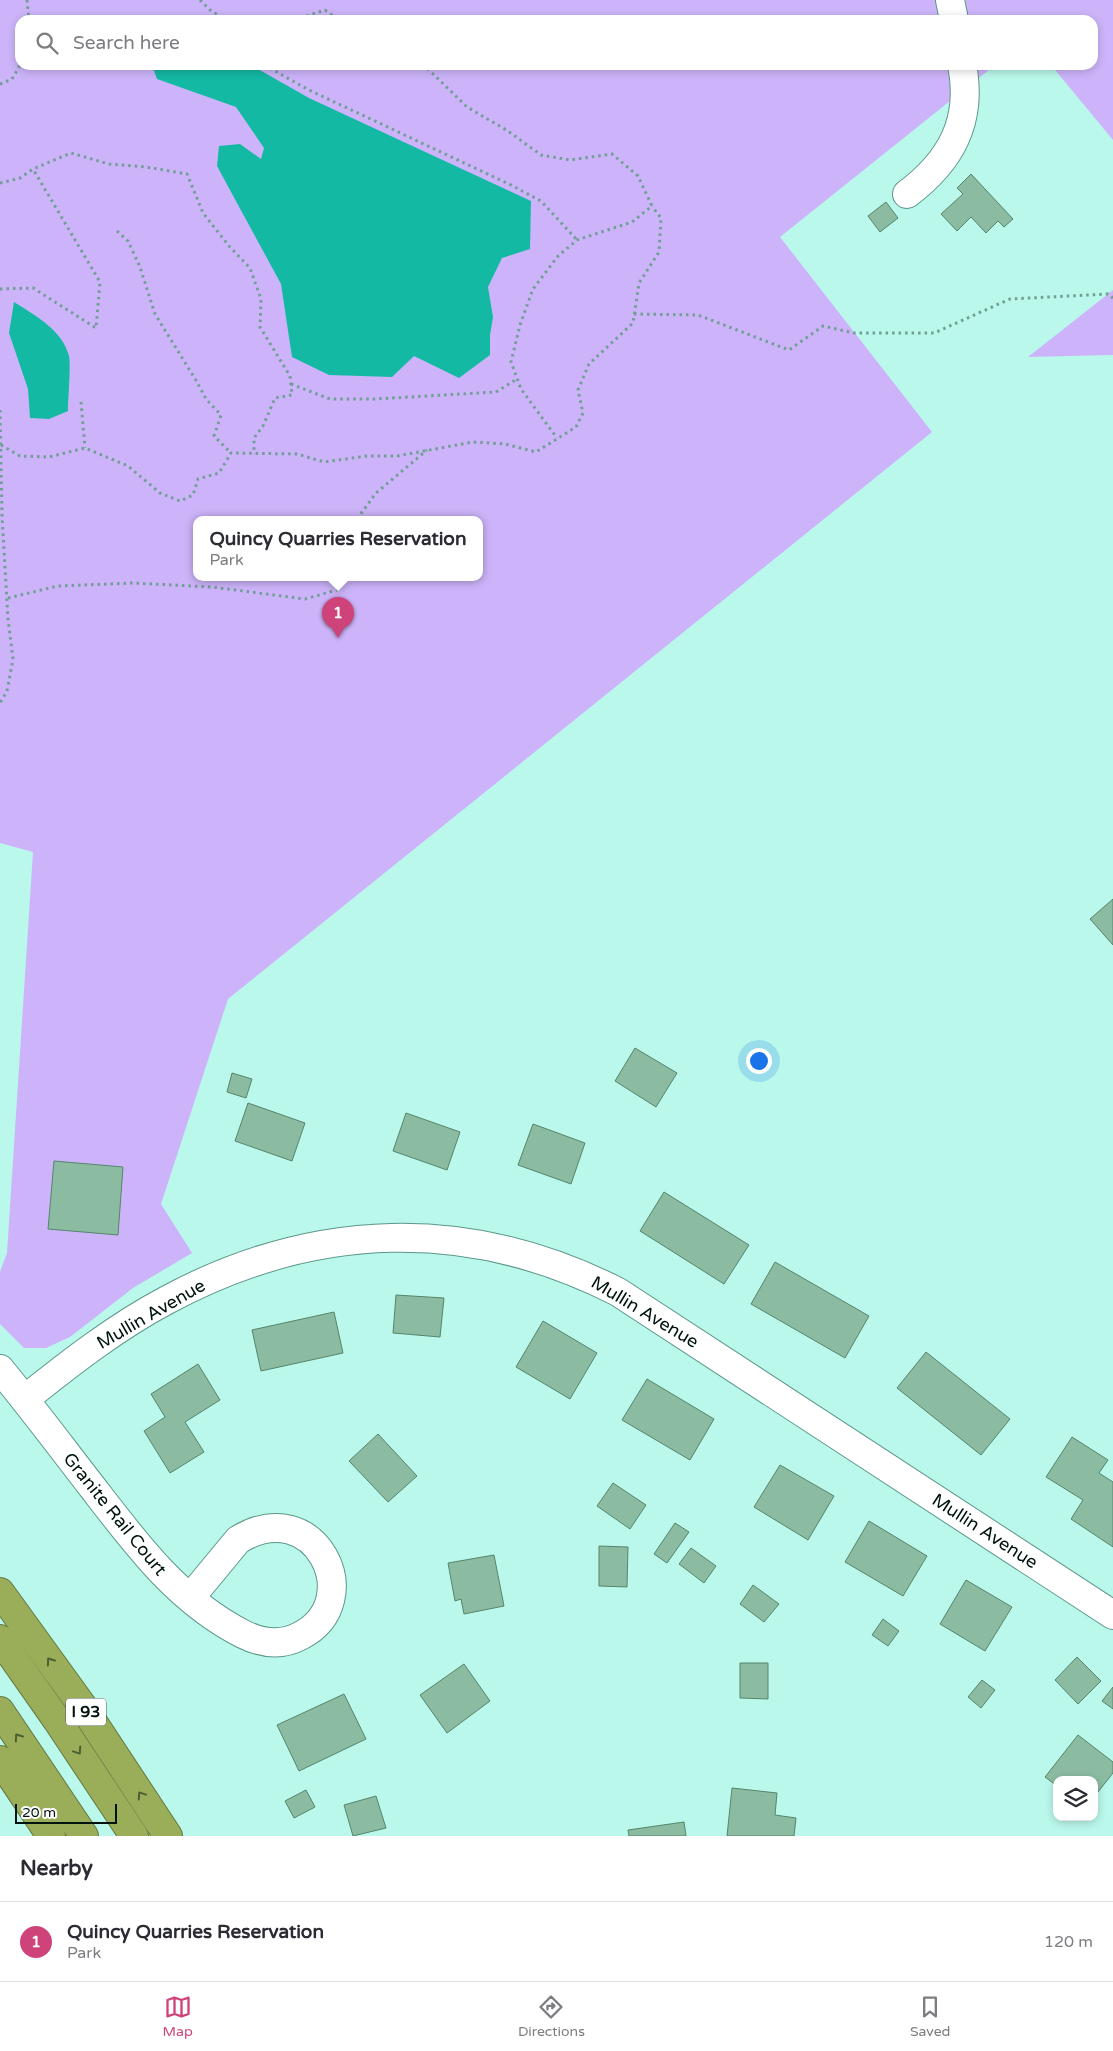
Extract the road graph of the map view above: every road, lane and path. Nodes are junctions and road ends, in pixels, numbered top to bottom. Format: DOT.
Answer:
graph roads {
  1 [pos="27,0"];
  2 [pos="200,0"];
  3 [pos="950,0"];
  4 [pos="28,15"];
  5 [pos="218,15"];
  6 [pos="309,15"];
  7 [pos="332,15"];
  8 [pos="953,15"];
  9 [pos="18,70"];
  10 [pos="273,70"];
  11 [pos="429,70"];
  12 [pos="963,70"];
  13 [pos="0,84"];
  14 [pos="33,169"];
  15 [pos="0,183"];
  16 [pos="907,194"];
  17 [pos="652,206"];
  18 [pos="117,231"];
  19 [pos="577,240"];
  20 [pos="0,289"];
  21 [pos="1113,298"];
  22 [pos="634,314"];
  23 [pos="517,379"];
  24 [pos="291,384"];
  25 [pos="81,402"];
  26 [pos="0,410"];
  27 [pos="557,438"];
  28 [pos="1,445"];
  29 [pos="85,448"];
  30 [pos="428,450"];
  31 [pos="231,453"];
  32 [pos="254,454"];
  33 [pos="359,516"];
  34 [pos="343,581"];
  35 [pos="8,598"];
  36 [pos="0,703"];
  37 [pos="0,1369"];
  38 [pos="25,1399"];
  39 [pos="0,1592"];
  40 [pos="190,1598"];
  41 [pos="1113,1615"];
  42 [pos="0,1640"];
  43 [pos="0,1711"];
  44 [pos="0,1760"];
  45 [pos="51,1836"];
  46 [pos="84,1836"];
  47 [pos="134,1836"];
  48 [pos="168,1836"];
  1 -- 4 [label="path"];
  2 -- 5 [label="path"];
  3 -- 8 [label="street"];
  6 -- 7 [label="path"];
  9 -- 13 [label="path"];
  10 -- 19 [label="path"];
  11 -- 17 [label="path"];
  12 -- 16 [label="street"];
  14 -- 15 [label="path"];
  14 -- 20 [label="path"];
  14 -- 24 [label="path"];
  17 -- 19 [label="path"];
  17 -- 22 [label="path"];
  18 -- 31 [label="path"];
  19 -- 23 [label="path"];
  21 -- 22 [label="path"];
  22 -- 27 [label="path"];
  23 -- 24 [label="path"];
  23 -- 27 [label="path"];
  24 -- 32 [label="path"];
  25 -- 29 [label="path"];
  26 -- 28 [label="path"];
  27 -- 30 [label="path"];
  28 -- 29 [label="path"];
  28 -- 35 [label="path"];
  29 -- 31 [label="path"];
  30 -- 32 [label="path"];
  30 -- 33 [label="path"];
  31 -- 32 [label="path"];
  34 -- 35 [label="path"];
  35 -- 36 [label="path"];
  37 -- 38 [label="street, Granite Rail Court"];
  38 -- 40 [label="street, Granite Rail Court"];
  38 -- 41 [label="street, Mullin Avenue"];
  48 -- 39 [label="highway, I 93, one-way"];
  40 -- 40 [label="street, Granite Rail Court"];
  42 -- 47 [label="highway, I 93, one-way"];
  46 -- 43 [label="highway, one-way"];
  44 -- 45 [label="highway"];
}
